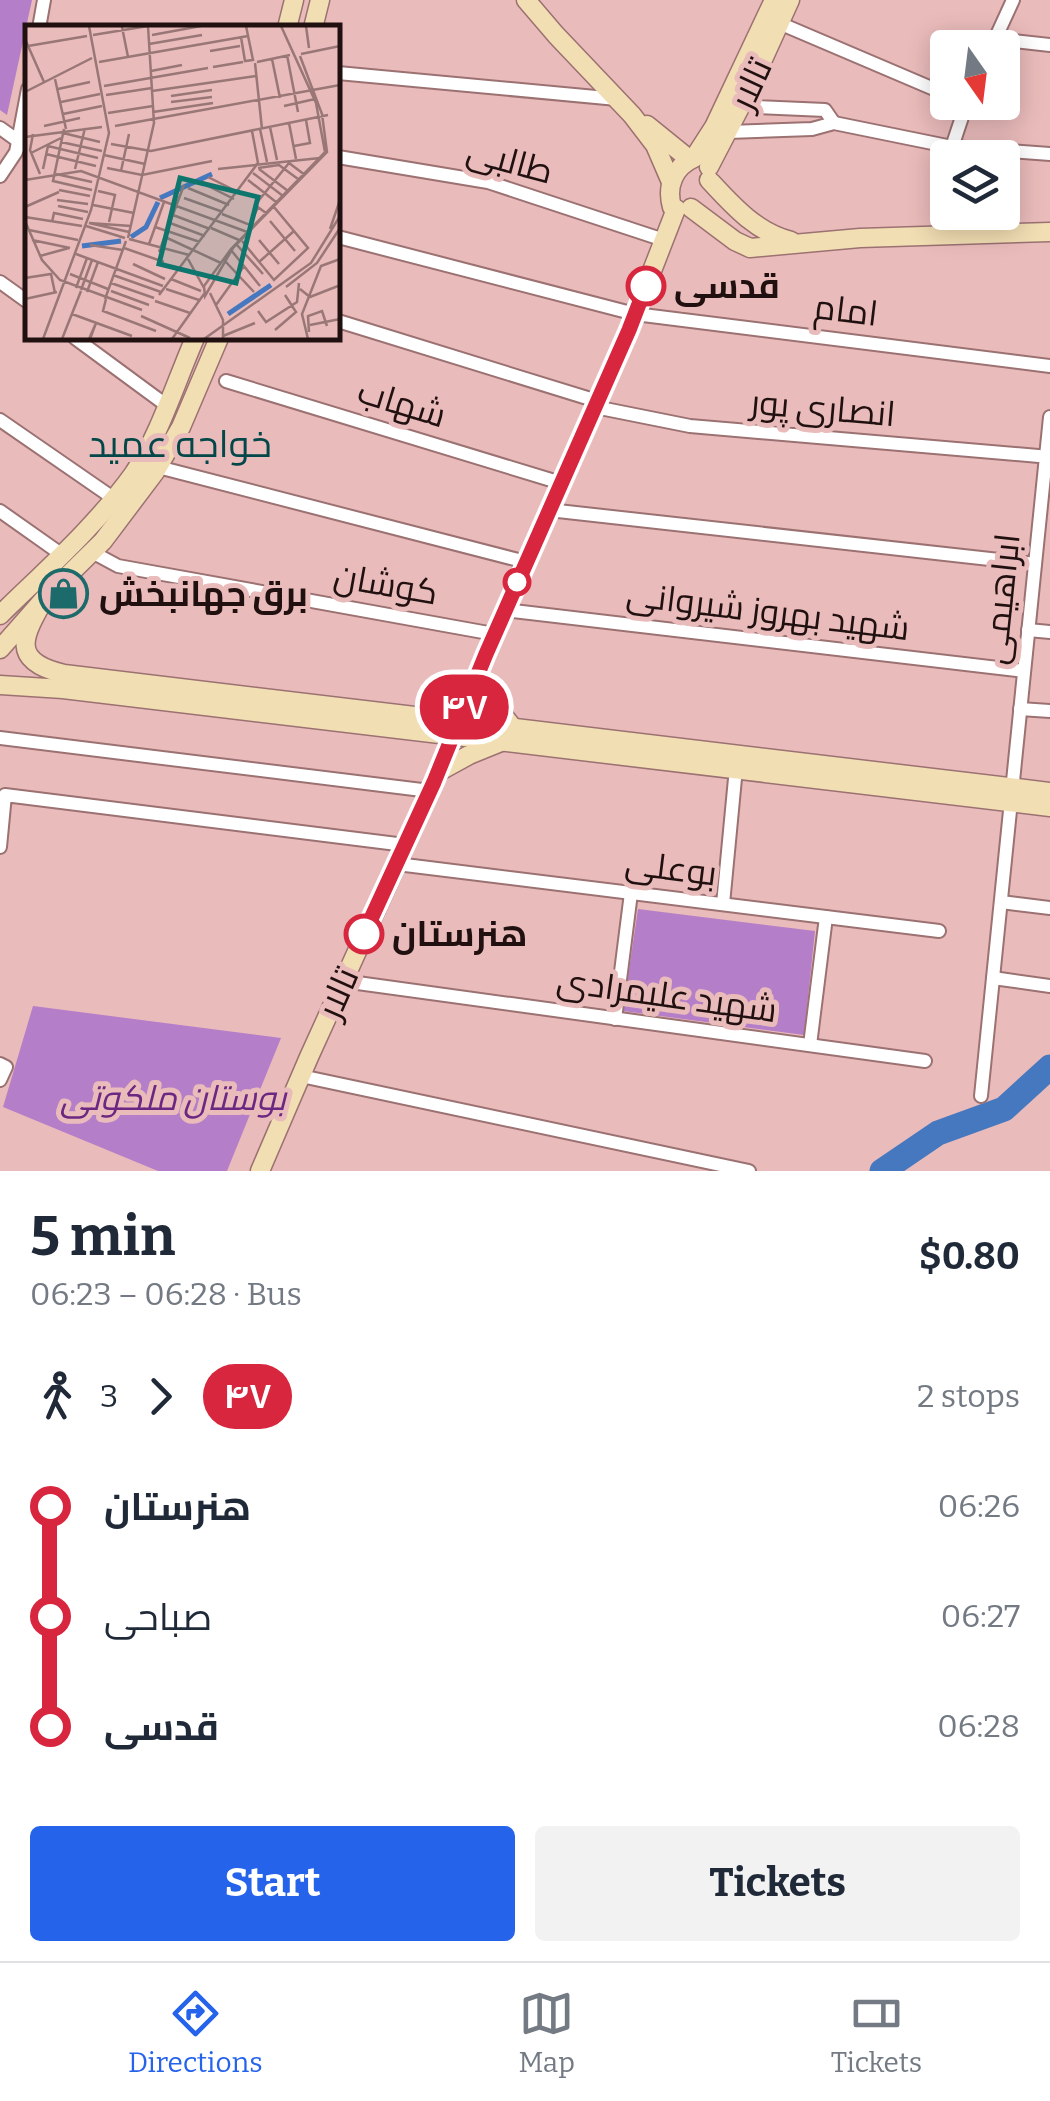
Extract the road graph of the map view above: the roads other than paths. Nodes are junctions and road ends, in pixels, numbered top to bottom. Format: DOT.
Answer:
graph roads {
  1 [pos="44,0"];
  2 [pos="294,0"];
  3 [pos="320,0"];
  4 [pos="526,0"];
  5 [pos="774,0"];
  6 [pos="790,0"];
  7 [pos="1012,0"];
  8 [pos="779,24"];
  9 [pos="40,25"];
  10 [pos="288,25"];
  11 [pos="314,25"];
  12 [pos="999,30"];
  13 [pos="1020,44"];
  14 [pos="1050,45"];
  15 [pos="340,74"];
  16 [pos="930,87"];
  17 [pos="749,90"];
  18 [pos="616,98"];
  19 [pos="632,115"];
  20 [pos="834,123"];
  21 [pos="0,128"];
  22 [pos="728,132"];
  23 [pos="930,143"];
  24 [pos="23,145"];
  25 [pos="1020,152"];
  26 [pos="1050,154"];
  27 [pos="340,158"];
  28 [pos="700,166"];
  29 [pos="0,176"];
  30 [pos="671,182"];
  31 [pos="683,209"];
  32 [pos="1050,232"];
  33 [pos="340,237"];
  34 [pos="664,240"];
  35 [pos="796,242"];
  36 [pos="0,282"];
  37 [pos="25,300"];
  38 [pos="635,314"];
  39 [pos="340,322"];
  40 [pos="77,340"];
  41 [pos="194,340"];
  42 [pos="219,340"];
  43 [pos="1050,366"];
  44 [pos="226,381"];
  45 [pos="596,404"];
  46 [pos="164,411"];
  47 [pos="1050,416"];
  48 [pos="0,420"];
  49 [pos="181,427"];
  50 [pos="1048,457"];
  51 [pos="158,468"];
  52 [pos="561,482"];
  53 [pos="113,498"];
  54 [pos="549,510"];
  55 [pos="0,511"];
  56 [pos="1043,543"];
  57 [pos="92,552"];
  58 [pos="61,554"];
  59 [pos="526,562"];
  60 [pos="1034,564"];
  61 [pos="44,598"];
  62 [pos="506,610"];
  63 [pos="0,615"];
  64 [pos="1028,630"];
  65 [pos="1050,632"];
  66 [pos="494,634"];
  67 [pos="0,649"];
  68 [pos="479,671"];
  69 [pos="1024,671"];
  70 [pos="0,685"];
  71 [pos="111,687"];
  72 [pos="1020,708"];
  73 [pos="1050,711"];
  74 [pos="456,729"];
  75 [pos="508,735"];
  76 [pos="0,738"];
  77 [pos="736,768"];
  78 [pos="438,772"];
  79 [pos="430,790"];
  80 [pos="1050,792"];
  81 [pos="1012,795"];
  82 [pos="1050,807"];
  83 [pos="405,845"];
  84 [pos="0,847"];
  85 [pos="397,864"];
  86 [pos="631,893"];
  87 [pos="1001,902"];
  88 [pos="723,904"];
  89 [pos="1050,908"];
  90 [pos="826,917"];
  91 [pos="939,930"];
  92 [pos="993,978"];
  93 [pos="343,981"];
  94 [pos="1050,986"];
  95 [pos="615,1019"];
  96 [pos="810,1045"];
  97 [pos="924,1061"];
  98 [pos="300,1076"];
  99 [pos="981,1096"];
  100 [pos="263,1170"];
  101 [pos="749,1171"];
  1 -- 9 [label="street"];
  2 -- 10 [label="street"];
  3 -- 11 [label="street"];
  4 -- 18 [label="street"];
  5 -- 28 [label="street, تالار"];
  6 -- 8 [label="street, تالار"];
  7 -- 12 [label="street"];
  8 -- 16 [label="street"];
  8 -- 17 [label="street, تالار"];
  13 -- 14 [label="street"];
  15 -- 18 [label="street"];
  17 -- 20 [label="street"];
  17 -- 22 [label="street, تالار"];
  18 -- 19 [label="street"];
  19 -- 28 [label="street"];
  19 -- 30 [label="street"];
  20 -- 22 [label="street"];
  20 -- 23 [label="street"];
  21 -- 24 [label="street"];
  22 -- 28 [label="street, تالار"];
  24 -- 29 [label="street"];
  25 -- 26 [label="street"];
  27 -- 34 [label="street, طالبی"];
  28 -- 30 [label="street"];
  28 -- 31 [label="street, تالار"];
  28 -- 35 [label="street"];
  30 -- 31 [label="street"];
  31 -- 34 [label="street, تالار"];
  31 -- 35 [label="street"];
  32 -- 35 [label="street"];
  33 -- 38 [label="street, امام"];
  34 -- 38 [label="street, تالار"];
  36 -- 37 [label="street"];
  38 -- 43 [label="street, امام"];
  38 -- 45 [label="street, تالار"];
  39 -- 45 [label="street, انصاری پور"];
  40 -- 46 [label="street"];
  41 -- 46 [label="street"];
  42 -- 49 [label="street"];
  44 -- 52 [label="street, شهاب"];
  45 -- 50 [label="street, انصاری پور"];
  45 -- 52 [label="street, تالار"];
  46 -- 49 [label="street"];
  46 -- 53 [label="street"];
  47 -- 50 [label="street, ابراهیمی"];
  48 -- 53 [label="street"];
  49 -- 51 [label="street"];
  50 -- 56 [label="street, ابراهیمی"];
  51 -- 57 [label="street"];
  51 -- 59 [label="street"];
  52 -- 54 [label="street, تالار"];
  53 -- 58 [label="street"];
  54 -- 59 [label="street, تالار"];
  54 -- 60 [label="street"];
  55 -- 58 [label="street"];
  56 -- 60 [label="street, ابراهیمی"];
  57 -- 61 [label="street"];
  57 -- 66 [label="street, کوشان"];
  58 -- 63 [label="street"];
  59 -- 62 [label="street, تالار"];
  60 -- 64 [label="street, ابراهیمی"];
  61 -- 67 [label="street"];
  61 -- 71 [label="street"];
  62 -- 66 [label="street, تالار"];
  62 -- 69 [label="street, شهید بهروز شیروانی"];
  64 -- 65 [label="street"];
  64 -- 69 [label="street, ابراهیمی"];
  66 -- 68 [label="street, تالار"];
  68 -- 74 [label="street, تالار"];
  68 -- 75 [label="street"];
  69 -- 72 [label="street, ابراهیمی"];
  70 -- 71 [label="street"];
  71 -- 74 [label="street"];
  72 -- 73 [label="street"];
  72 -- 81 [label="street, ابراهیمی"];
  74 -- 75 [label="street"];
  74 -- 78 [label="street, تالار"];
  75 -- 77 [label="street"];
  75 -- 78 [label="street"];
  75 -- 81 [label="street"];
  76 -- 79 [label="street"];
  77 -- 81 [label="street"];
  77 -- 88 [label="street"];
  78 -- 79 [label="street, تالار"];
  79 -- 83 [label="street, تالار"];
  80 -- 81 [label="street"];
  81 -- 82 [label="street"];
  81 -- 87 [label="street, ابراهیمی"];
  83 -- 84 [label="street"];
  83 -- 85 [label="street, تالار"];
  85 -- 86 [label="street, بوعلی"];
  85 -- 93 [label="street, تالار"];
  86 -- 88 [label="street, بوعلی"];
  86 -- 95 [label="street"];
  87 -- 89 [label="street"];
  87 -- 92 [label="street, ابراهیمی"];
  88 -- 90 [label="street, بوعلی"];
  90 -- 91 [label="street, بوعلی"];
  90 -- 96 [label="street"];
  92 -- 94 [label="street"];
  92 -- 99 [label="street, ابراهیمی"];
  93 -- 95 [label="street, شهید علیمرادی"];
  93 -- 98 [label="street, تالار"];
  95 -- 96 [label="street, شهید علیمرادی"];
  96 -- 97 [label="street, شهید علیمرادی"];
  98 -- 100 [label="street, تالار"];
  98 -- 101 [label="street"];
}
